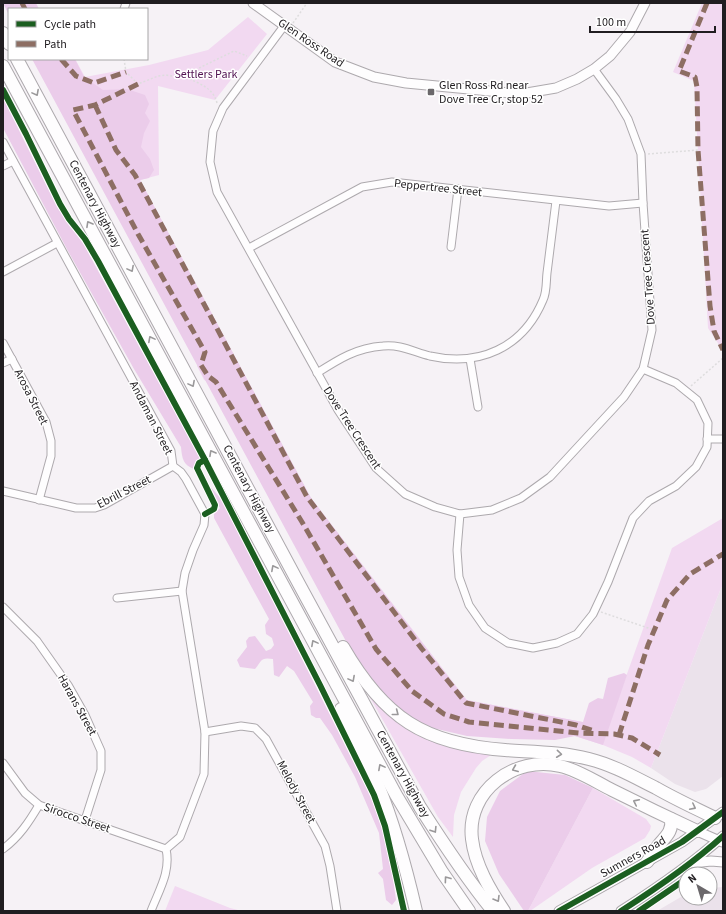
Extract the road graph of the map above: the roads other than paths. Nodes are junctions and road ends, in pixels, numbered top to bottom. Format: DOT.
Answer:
graph roads {
  1 [pos="253,3"];
  2 [pos="645,3"];
  3 [pos="286,27"];
  4 [pos="3,33"];
  5 [pos="8,42"];
  6 [pos="18,60"];
  7 [pos="3,66"];
  8 [pos="594,69"];
  9 [pos="3,142"];
  10 [pos="13,161"];
  11 [pos="3,166"];
  12 [pos="458,189"];
  13 [pos="556,201"];
  14 [pos="643,203"];
  15 [pos="57,243"];
  16 [pos="451,247"];
  17 [pos="249,248"];
  18 [pos="3,272"];
  19 [pos="3,343"];
  20 [pos="12,359"];
  21 [pos="470,359"];
  22 [pos="3,363"];
  23 [pos="643,369"];
  24 [pos="317,373"];
  25 [pos="478,407"];
  26 [pos="707,439"];
  27 [pos="723,439"];
  28 [pos="173,466"];
  29 [pos="3,491"];
  30 [pos="39,500"];
  31 [pos="460,514"];
  32 [pos="298,584"];
  33 [pos="182,591"];
  34 [pos="117,598"];
  35 [pos="3,607"];
  36 [pos="333,677"];
  37 [pos="205,732"];
  38 [pos="3,763"];
  39 [pos="39,805"];
  40 [pos="720,818"];
  41 [pos="671,819"];
  42 [pos="85,820"];
  43 [pos="697,831"];
  44 [pos="721,840"];
  45 [pos="3,849"];
  46 [pos="166,849"];
  47 [pos="647,862"];
  48 [pos="723,862"];
  49 [pos="692,863"];
  50 [pos="151,911"];
  51 [pos="336,911"];
  52 [pos="416,911"];
  53 [pos="469,911"];
  54 [pos="493,911"];
  55 [pos="504,911"];
  56 [pos="559,911"];
  57 [pos="621,911"];
  1 -- 3 [label="street, Glen Ross Road"];
  2 -- 8 [label="street, Glen Ross Road"];
  3 -- 8 [label="street, Glen Ross Road"];
  3 -- 17 [label="street, Dove Tree Crescent"];
  4 -- 5 [label="highway"];
  6 -- 32 [label="highway, Centenary Highway, one-way"];
  36 -- 7 [label="highway, Centenary Highway, one-way"];
  8 -- 14 [label="street, Dove Tree Crescent"];
  9 -- 10 [label="street, Andaman Street"];
  10 -- 11 [label="street"];
  10 -- 15 [label="street, Andaman Street"];
  12 -- 13 [label="street, Peppertree Street"];
  12 -- 16 [label="street"];
  12 -- 17 [label="street, Peppertree Street"];
  13 -- 14 [label="street, Peppertree Street"];
  13 -- 21 [label="street"];
  14 -- 23 [label="street, Dove Tree Crescent"];
  15 -- 18 [label="street"];
  15 -- 28 [label="street, Andaman Street"];
  17 -- 24 [label="street, Dove Tree Crescent"];
  19 -- 20 [label="street, Arosa Street"];
  20 -- 22 [label="street"];
  20 -- 30 [label="street, Arosa Street"];
  21 -- 24 [label="street"];
  21 -- 25 [label="street"];
  23 -- 26 [label="street"];
  23 -- 31 [label="street, Dove Tree Crescent"];
  24 -- 31 [label="street, Dove Tree Crescent"];
  26 -- 27 [label="street"];
  26 -- 31 [label="street"];
  28 -- 30 [label="street, Ebrill Street"];
  28 -- 33 [label="street, Andaman Street"];
  29 -- 30 [label="street, Ebrill Street"];
  32 -- 40 [label="highway, one-way"];
  32 -- 54 [label="highway, Centenary Highway, one-way"];
  33 -- 34 [label="street"];
  33 -- 37 [label="street, Andaman Street"];
  35 -- 42 [label="street, Harans Street"];
  36 -- 52 [label="highway"];
  53 -- 36 [label="highway, Centenary Highway, one-way"];
  37 -- 46 [label="street, Andaman Street"];
  37 -- 51 [label="street, Melody Street"];
  38 -- 39 [label="street, Sirocco Street"];
  39 -- 42 [label="street, Sirocco Street"];
  39 -- 45 [label="street"];
  40 -- 43 [label="street, Sumners Road"];
  41 -- 43 [label="highway"];
  41 -- 47 [label="highway"];
  41 -- 55 [label="highway, one-way"];
  42 -- 46 [label="street, Sirocco Street"];
  43 -- 44 [label="street"];
  43 -- 47 [label="street, Sumners Road"];
  44 -- 49 [label="street"];
  46 -- 50 [label="street"];
  47 -- 56 [label="street, Sumners Road"];
  48 -- 49 [label="street"];
  49 -- 57 [label="street"];
}
